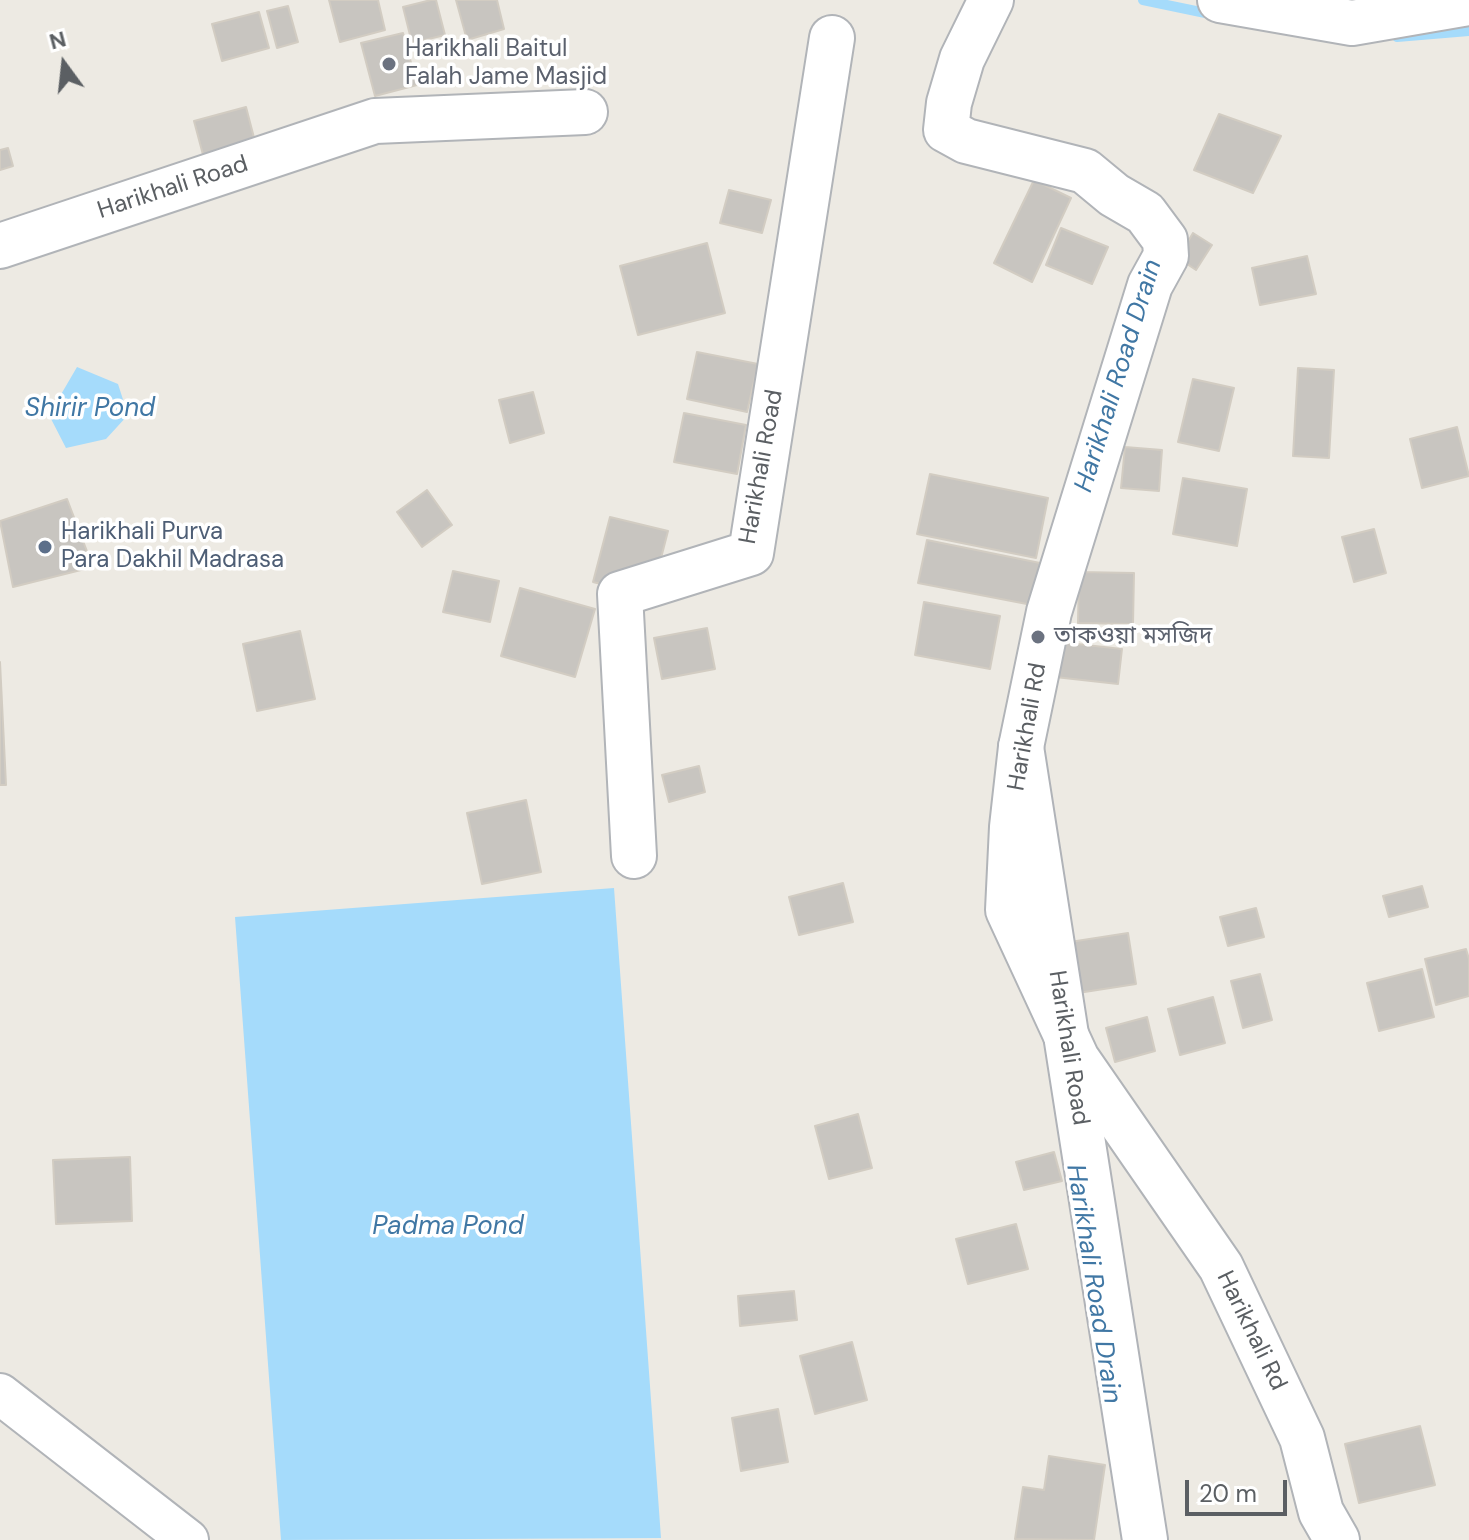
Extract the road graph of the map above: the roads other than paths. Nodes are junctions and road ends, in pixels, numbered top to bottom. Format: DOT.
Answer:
graph roads {
  1 [pos="991,0"];
  2 [pos="1220,0"];
  3 [pos="1469,3"];
  4 [pos="832,38"];
  5 [pos="585,112"];
  6 [pos="0,246"];
  7 [pos="1021,747"];
  8 [pos="634,856"];
  9 [pos="0,1394"];
  10 [pos="188,1540"];
  11 [pos="1145,1540"];
  12 [pos="1337,1540"];
  1 -- 7 [label="street, Harikhali Rd"];
  2 -- 3 [label="street"];
  4 -- 8 [label="street, Harikhali Road"];
  5 -- 6 [label="street, Harikhali Road"];
  7 -- 11 [label="street, Harikhali Road"];
  7 -- 12 [label="street, Harikhali Rd"];
  9 -- 10 [label="street"];
}
